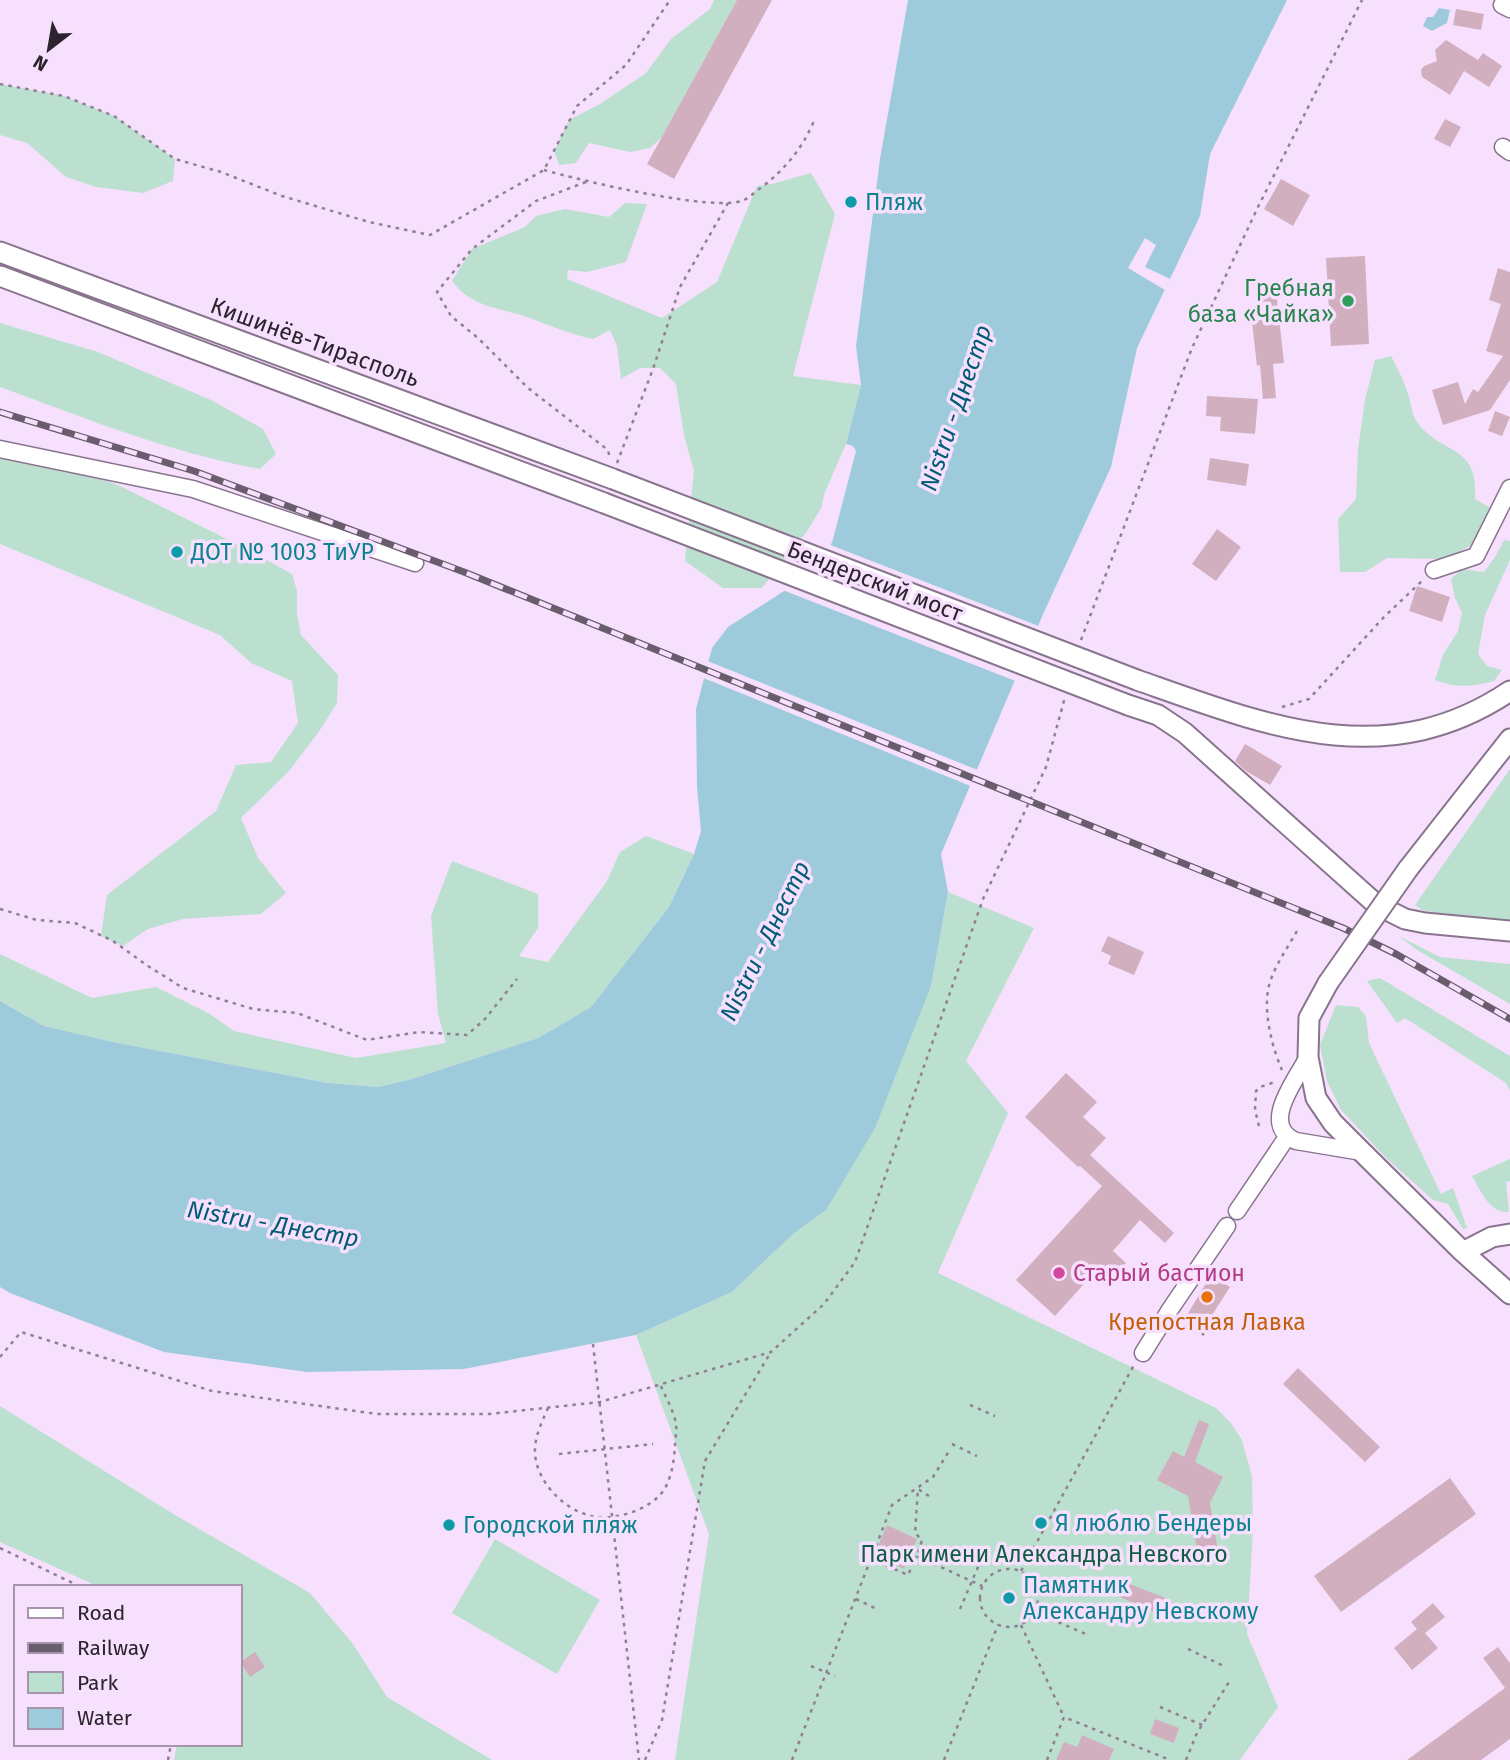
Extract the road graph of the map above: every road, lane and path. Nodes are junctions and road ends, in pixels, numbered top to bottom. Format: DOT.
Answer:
graph roads {
  1 [pos="670,0"];
  2 [pos="1362,0"];
  3 [pos="0,84"];
  4 [pos="814,121"];
  5 [pos="544,170"];
  6 [pos="586,182"];
  7 [pos="728,203"];
  8 [pos="0,252"];
  9 [pos="0,276"];
  10 [pos="0,449"];
  11 [pos="613,475"];
  12 [pos="1510,488"];
  13 [pos="604,503"];
  14 [pos="415,563"];
  15 [pos="1434,570"];
  16 [pos="1080,642"];
  17 [pos="1510,691"];
  18 [pos="1067,692"];
  19 [pos="1279,709"];
  20 [pos="1510,739"];
  21 [pos="0,909"];
  22 [pos="1297,931"];
  23 [pos="1510,931"];
  24 [pos="517,978"];
  25 [pos="1308,1057"];
  26 [pos="1259,1126"];
  27 [pos="1287,1137"];
  28 [pos="1362,1152"];
  29 [pos="1237,1211"];
  30 [pos="1227,1226"];
  31 [pos="1510,1234"];
  32 [pos="1463,1252"];
  33 [pos="1510,1294"];
  34 [pos="1171,1308"];
  35 [pos="1204,1335"];
  36 [pos="593,1343"];
  37 [pos="771,1352"];
  38 [pos="0,1357"];
  39 [pos="1138,1359"];
  40 [pos="660,1384"];
  41 [pos="600,1402"];
  42 [pos="970,1405"];
  43 [pos="548,1408"];
  44 [pos="995,1416"];
  45 [pos="653,1444"];
  46 [pos="952,1444"];
  47 [pos="605,1449"];
  48 [pos="949,1451"];
  49 [pos="559,1454"];
  50 [pos="977,1456"];
  51 [pos="918,1489"];
  52 [pos="929,1496"];
  53 [pos="612,1516"];
  54 [pos="0,1548"];
  55 [pos="984,1553"];
  56 [pos="917,1556"];
  57 [pos="871,1559"];
  58 [pos="1021,1571"];
  59 [pos="971,1581"];
  60 [pos="77,1585"];
  61 [pos="982,1586"];
  62 [pos="856,1599"];
  63 [pos="877,1609"];
  64 [pos="960,1609"];
  65 [pos="1035,1612"];
  66 [pos="998,1625"];
  67 [pos="1021,1625"];
  68 [pos="1088,1635"];
  69 [pos="1188,1649"];
  70 [pos="811,1666"];
  71 [pos="1224,1666"];
  72 [pos="827,1672"];
  73 [pos="835,1676"];
  74 [pos="1229,1682"];
  75 [pos="1160,1707"];
  76 [pos="1064,1717"];
  77 [pos="1202,1725"];
  78 [pos="793,1758"];
  79 [pos="639,1760"];
  80 [pos="645,1760"];
  81 [pos="801,1760"];
  82 [pos="944,1760"];
  83 [pos="1047,1760"];
  84 [pos="1170,1760"];
  85 [pos="1186,1760"];
  1 -- 5 [label="path"];
  2 -- 16 [label="path"];
  3 -- 5 [label="path"];
  4 -- 7 [label="path"];
  5 -- 6 [label="path"];
  6 -- 7 [label="path"];
  6 -- 11 [label="path"];
  7 -- 11 [label="path"];
  8 -- 11 [label="main road, Кишинёв-Тирасполь"];
  9 -- 13 [label="main road, Кишинёв-Тирасполь"];
  10 -- 14 [label="lane"];
  11 -- 17 [label="main road, Бендерский мост, bridge"];
  12 -- 15 [label="lane"];
  13 -- 23 [label="main road, Бендерский мост, bridge"];
  15 -- 19 [label="path"];
  18 -- 37 [label="path"];
  20 -- 25 [label="main road, bridge"];
  21 -- 24 [label="path"];
  22 -- 26 [label="path"];
  25 -- 27 [label="lane"];
  25 -- 28 [label="main road"];
  27 -- 28 [label="lane"];
  27 -- 29 [label="lane"];
  28 -- 32 [label="main road"];
  30 -- 34 [label="lane"];
  31 -- 32 [label="main road"];
  32 -- 33 [label="main road"];
  34 -- 35 [label="path"];
  34 -- 39 [label="lane"];
  36 -- 41 [label="path"];
  37 -- 40 [label="path"];
  37 -- 80 [label="path"];
  38 -- 43 [label="path"];
  39 -- 58 [label="path"];
  40 -- 41 [label="path"];
  40 -- 53 [label="path"];
  41 -- 43 [label="path"];
  41 -- 47 [label="path"];
  42 -- 44 [label="path"];
  43 -- 53 [label="path"];
  45 -- 47 [label="path"];
  46 -- 50 [label="path"];
  47 -- 49 [label="path"];
  47 -- 53 [label="path"];
  48 -- 51 [label="path"];
  51 -- 52 [label="path"];
  51 -- 56 [label="path"];
  51 -- 57 [label="path"];
  53 -- 79 [label="path"];
  54 -- 60 [label="path"];
  55 -- 59 [label="path"];
  56 -- 57 [label="path"];
  56 -- 59 [label="path"];
  57 -- 62 [label="path"];
  58 -- 61 [label="path"];
  58 -- 65 [label="path"];
  59 -- 61 [label="path"];
  59 -- 64 [label="path"];
  61 -- 66 [label="path"];
  62 -- 63 [label="path"];
  62 -- 72 [label="path"];
  65 -- 67 [label="path"];
  65 -- 68 [label="path"];
  66 -- 67 [label="path"];
  66 -- 82 [label="path"];
  67 -- 76 [label="path"];
  69 -- 71 [label="path"];
  70 -- 72 [label="path"];
  72 -- 73 [label="path"];
  72 -- 78 [label="path"];
  74 -- 77 [label="path"];
  75 -- 77 [label="path"];
  76 -- 83 [label="path"];
  76 -- 84 [label="path"];
  77 -- 85 [label="path"];
  78 -- 81 [label="path"];
}
